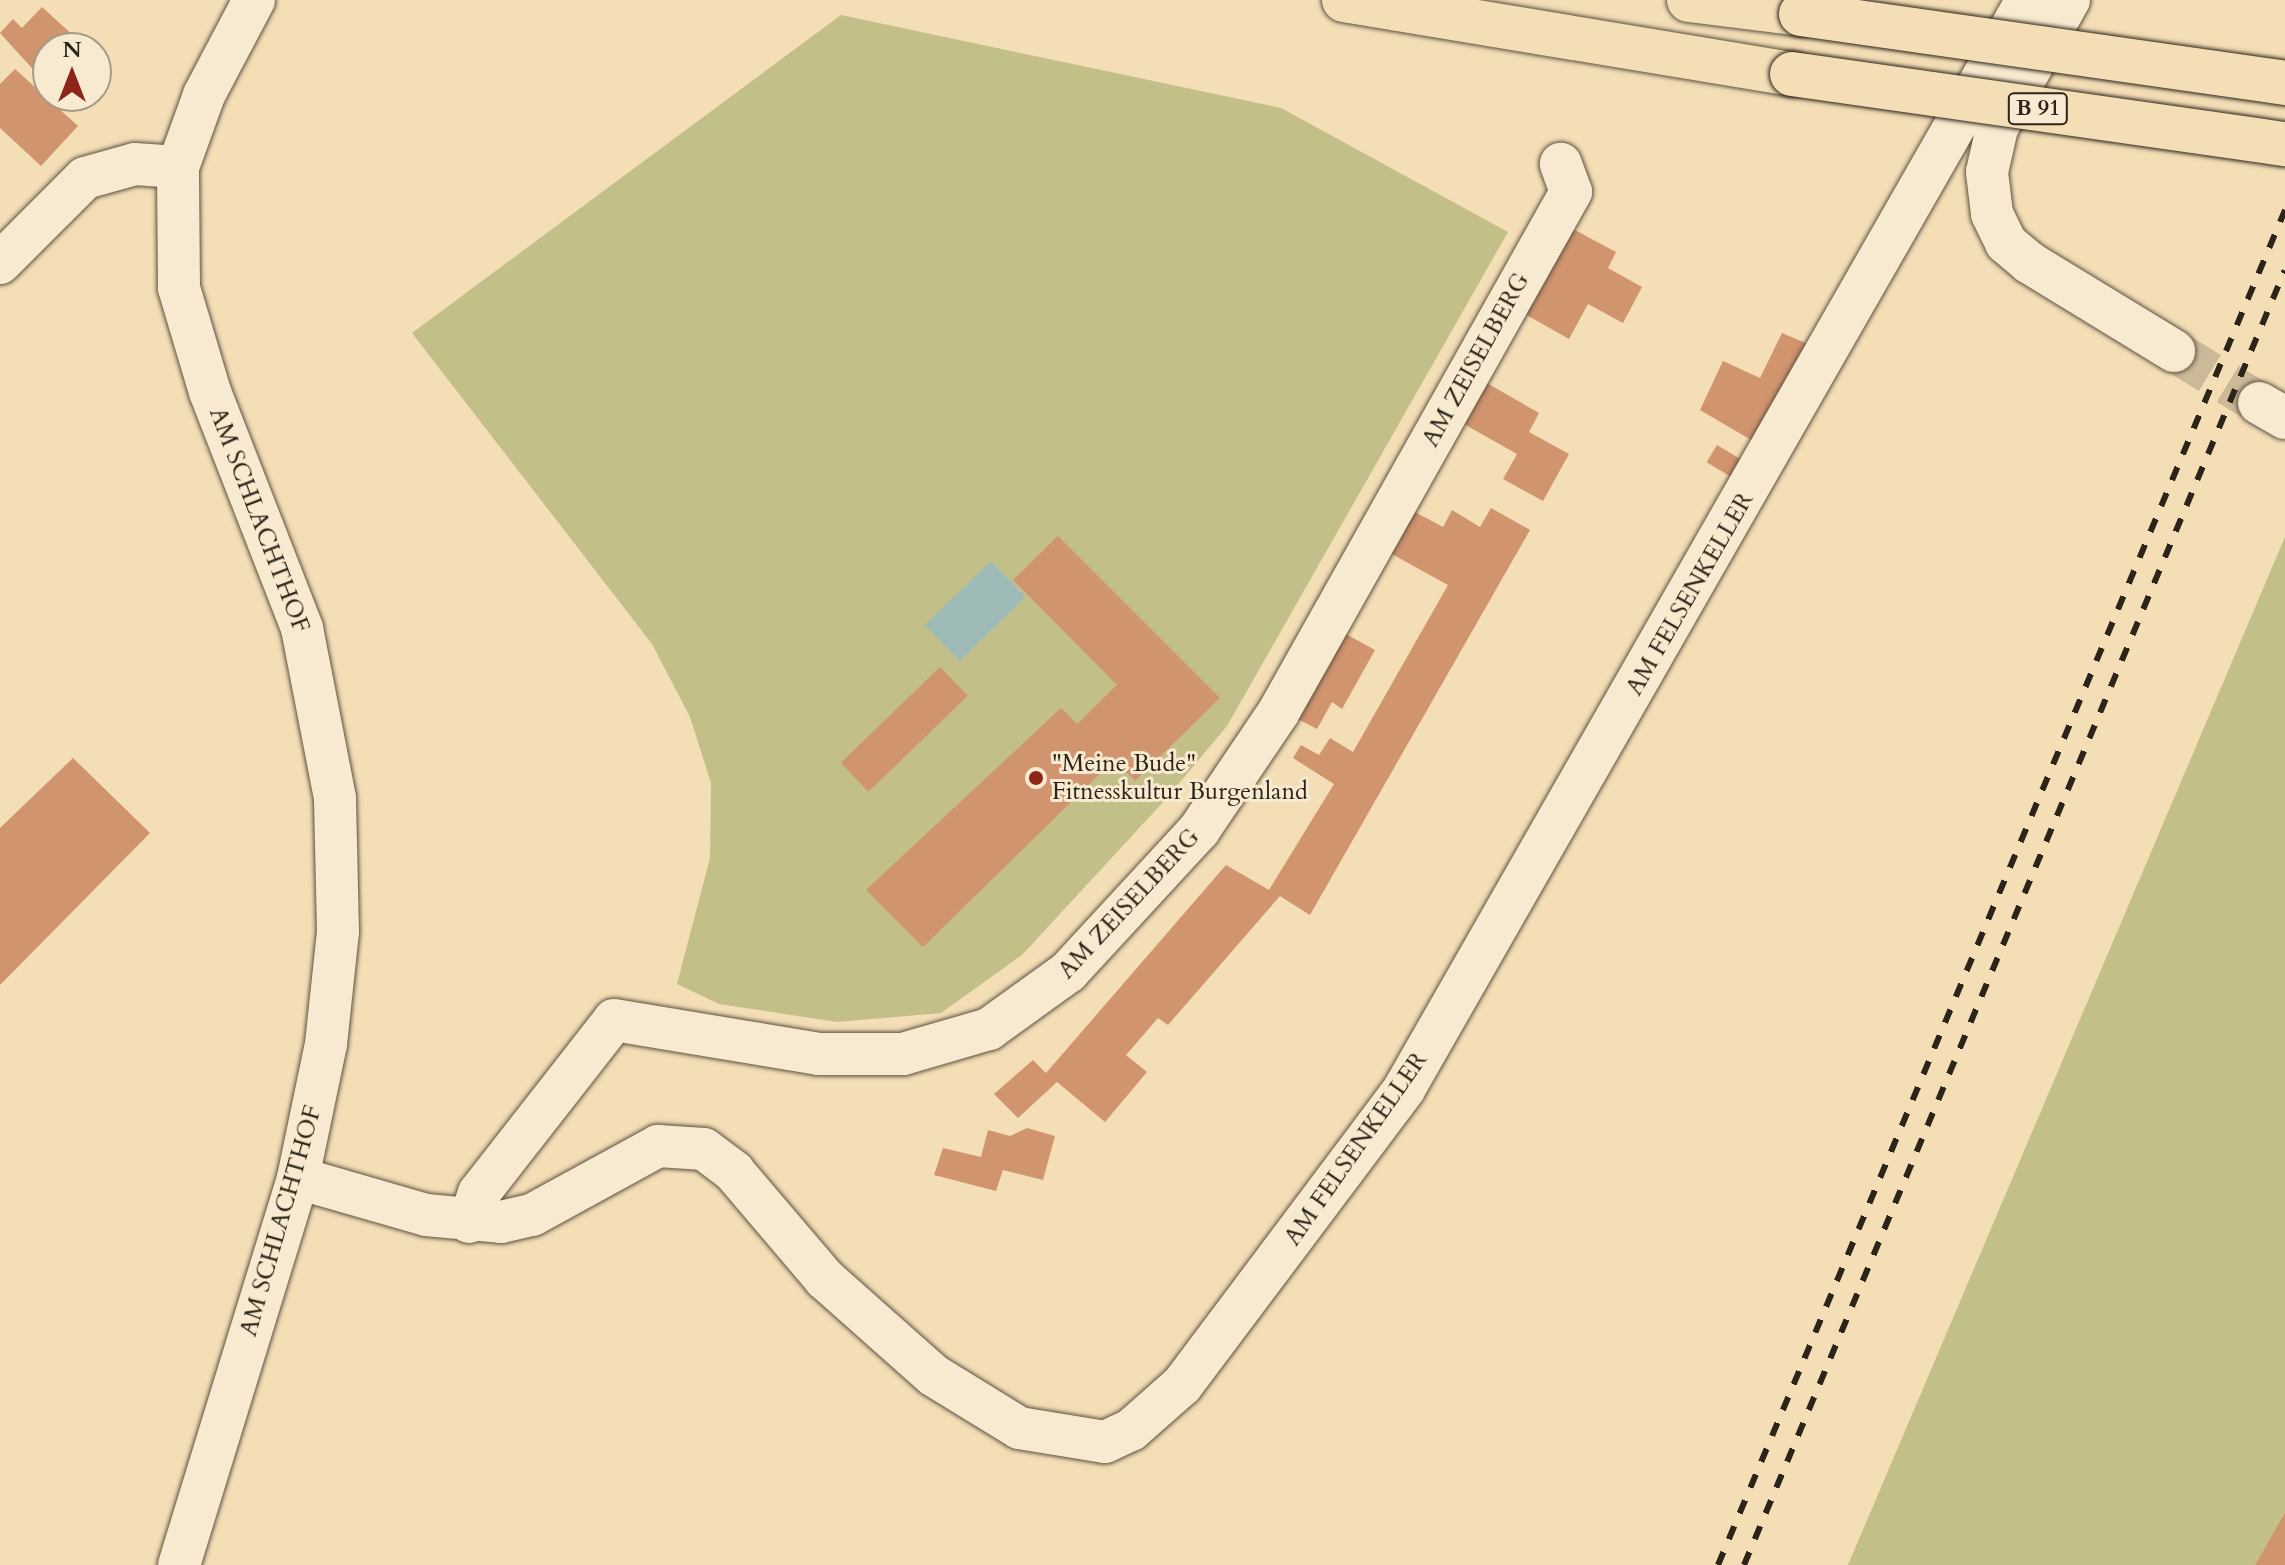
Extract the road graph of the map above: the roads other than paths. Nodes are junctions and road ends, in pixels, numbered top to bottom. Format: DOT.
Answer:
graph roads {
  1 [pos="254,0"];
  2 [pos="1344,0"];
  3 [pos="1689,0"];
  4 [pos="2027,0"];
  5 [pos="2069,0"];
  6 [pos="2285,83"];
  7 [pos="2285,144"];
  8 [pos="1561,164"];
  9 [pos="178,167"];
  10 [pos="0,263"];
  11 [pos="2174,351"];
  12 [pos="298,1178"];
  13 [pos="469,1222"];
  14 [pos="179,1565"];
  1 -- 9 [label="street, AM SCHLACHTHOF"];
  2 -- 7 [label="highway, B 91, bridge"];
  3 -- 6 [label="highway, bridge"];
  4 -- 13 [label="street, AM FELSENKELLER"];
  5 -- 11 [label="street"];
  8 -- 13 [label="street, AM ZEISELBERG"];
  9 -- 10 [label="street"];
  9 -- 12 [label="street, AM SCHLACHTHOF"];
  12 -- 13 [label="street, AM FELSENKELLER"];
  12 -- 14 [label="street, AM SCHLACHTHOF"];
}
